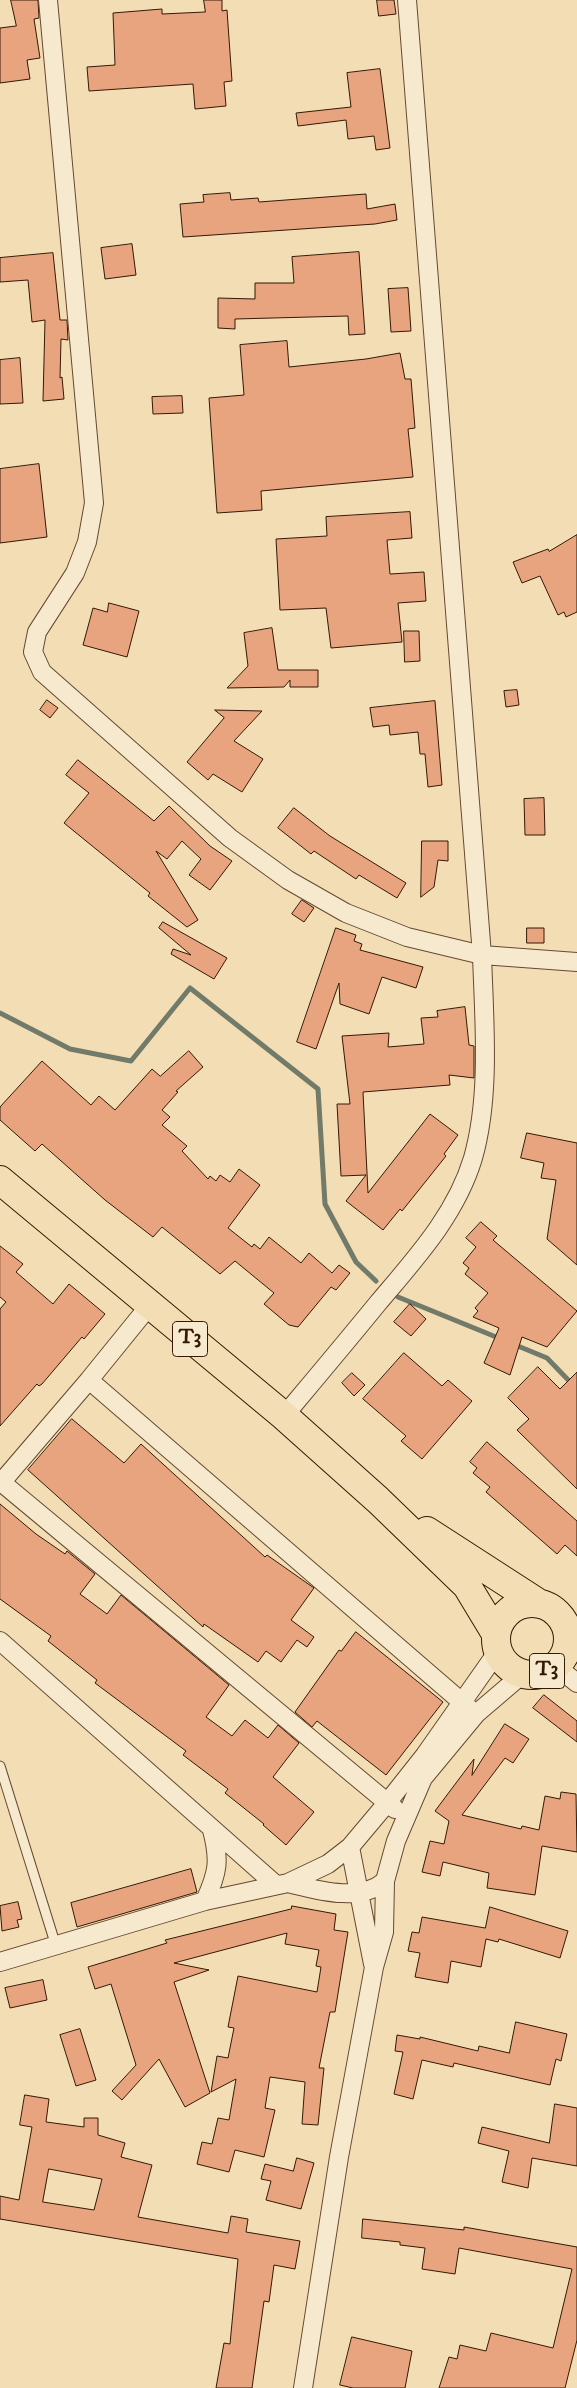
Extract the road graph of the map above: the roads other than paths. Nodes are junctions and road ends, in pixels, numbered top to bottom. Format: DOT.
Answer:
graph roads {
  1 [pos="48,0"];
  2 [pos="407,0"];
  3 [pos="482,955"];
  4 [pos="577,962"];
  5 [pos="0,1180"];
  6 [pos="149,1306"];
  7 [pos="89,1380"];
  8 [pos="284,1416"];
  9 [pos="1,1483"];
  10 [pos="378,1500"];
  11 [pos="540,1604"];
  12 [pos="572,1634"];
  13 [pos="0,1641"];
  14 [pos="497,1642"];
  15 [pos="532,1673"];
  16 [pos="574,1678"];
  17 [pos="469,1709"];
  18 [pos="0,1766"];
  19 [pos="387,1803"];
  20 [pos="405,1817"];
  21 [pos="212,1830"];
  22 [pos="350,1847"];
  23 [pos="385,1881"];
  24 [pos="282,1884"];
  25 [pos="336,1892"];
  26 [pos="358,1892"];
  27 [pos="205,1901"];
  28 [pos="365,1923"];
  29 [pos="56,1946"];
  30 [pos="0,1962"];
  31 [pos="374,1967"];
  32 [pos="303,2388"];
  1 -- 3 [label="street"];
  2 -- 3 [label="street"];
  3 -- 4 [label="street"];
  3 -- 8 [label="street"];
  5 -- 6 [label="highway, T3"];
  6 -- 7 [label="street"];
  6 -- 8 [label="highway, T3"];
  7 -- 9 [label="street"];
  7 -- 17 [label="street"];
  8 -- 10 [label="highway, T3"];
  9 -- 19 [label="street"];
  10 -- 11 [label="highway, T3"];
  10 -- 14 [label="highway, T3"];
  11 -- 12 [label="highway, T3"];
  11 -- 14 [label="highway"];
  12 -- 15 [label="highway, T3"];
  13 -- 21 [label="street"];
  14 -- 15 [label="highway, T3"];
  14 -- 17 [label="street"];
  15 -- 16 [label="highway, T3"];
  15 -- 17 [label="street"];
  17 -- 19 [label="street"];
  17 -- 20 [label="street"];
  18 -- 29 [label="lane"];
  19 -- 20 [label="street"];
  19 -- 22 [label="street"];
  20 -- 23 [label="street"];
  21 -- 24 [label="street"];
  21 -- 27 [label="street"];
  22 -- 24 [label="street"];
  22 -- 26 [label="street"];
  23 -- 26 [label="street"];
  23 -- 31 [label="street"];
  24 -- 25 [label="street"];
  24 -- 27 [label="street"];
  25 -- 26 [label="street"];
  25 -- 28 [label="street"];
  26 -- 28 [label="street"];
  27 -- 29 [label="street"];
  28 -- 31 [label="street"];
  29 -- 30 [label="street"];
  31 -- 32 [label="street"];
}
